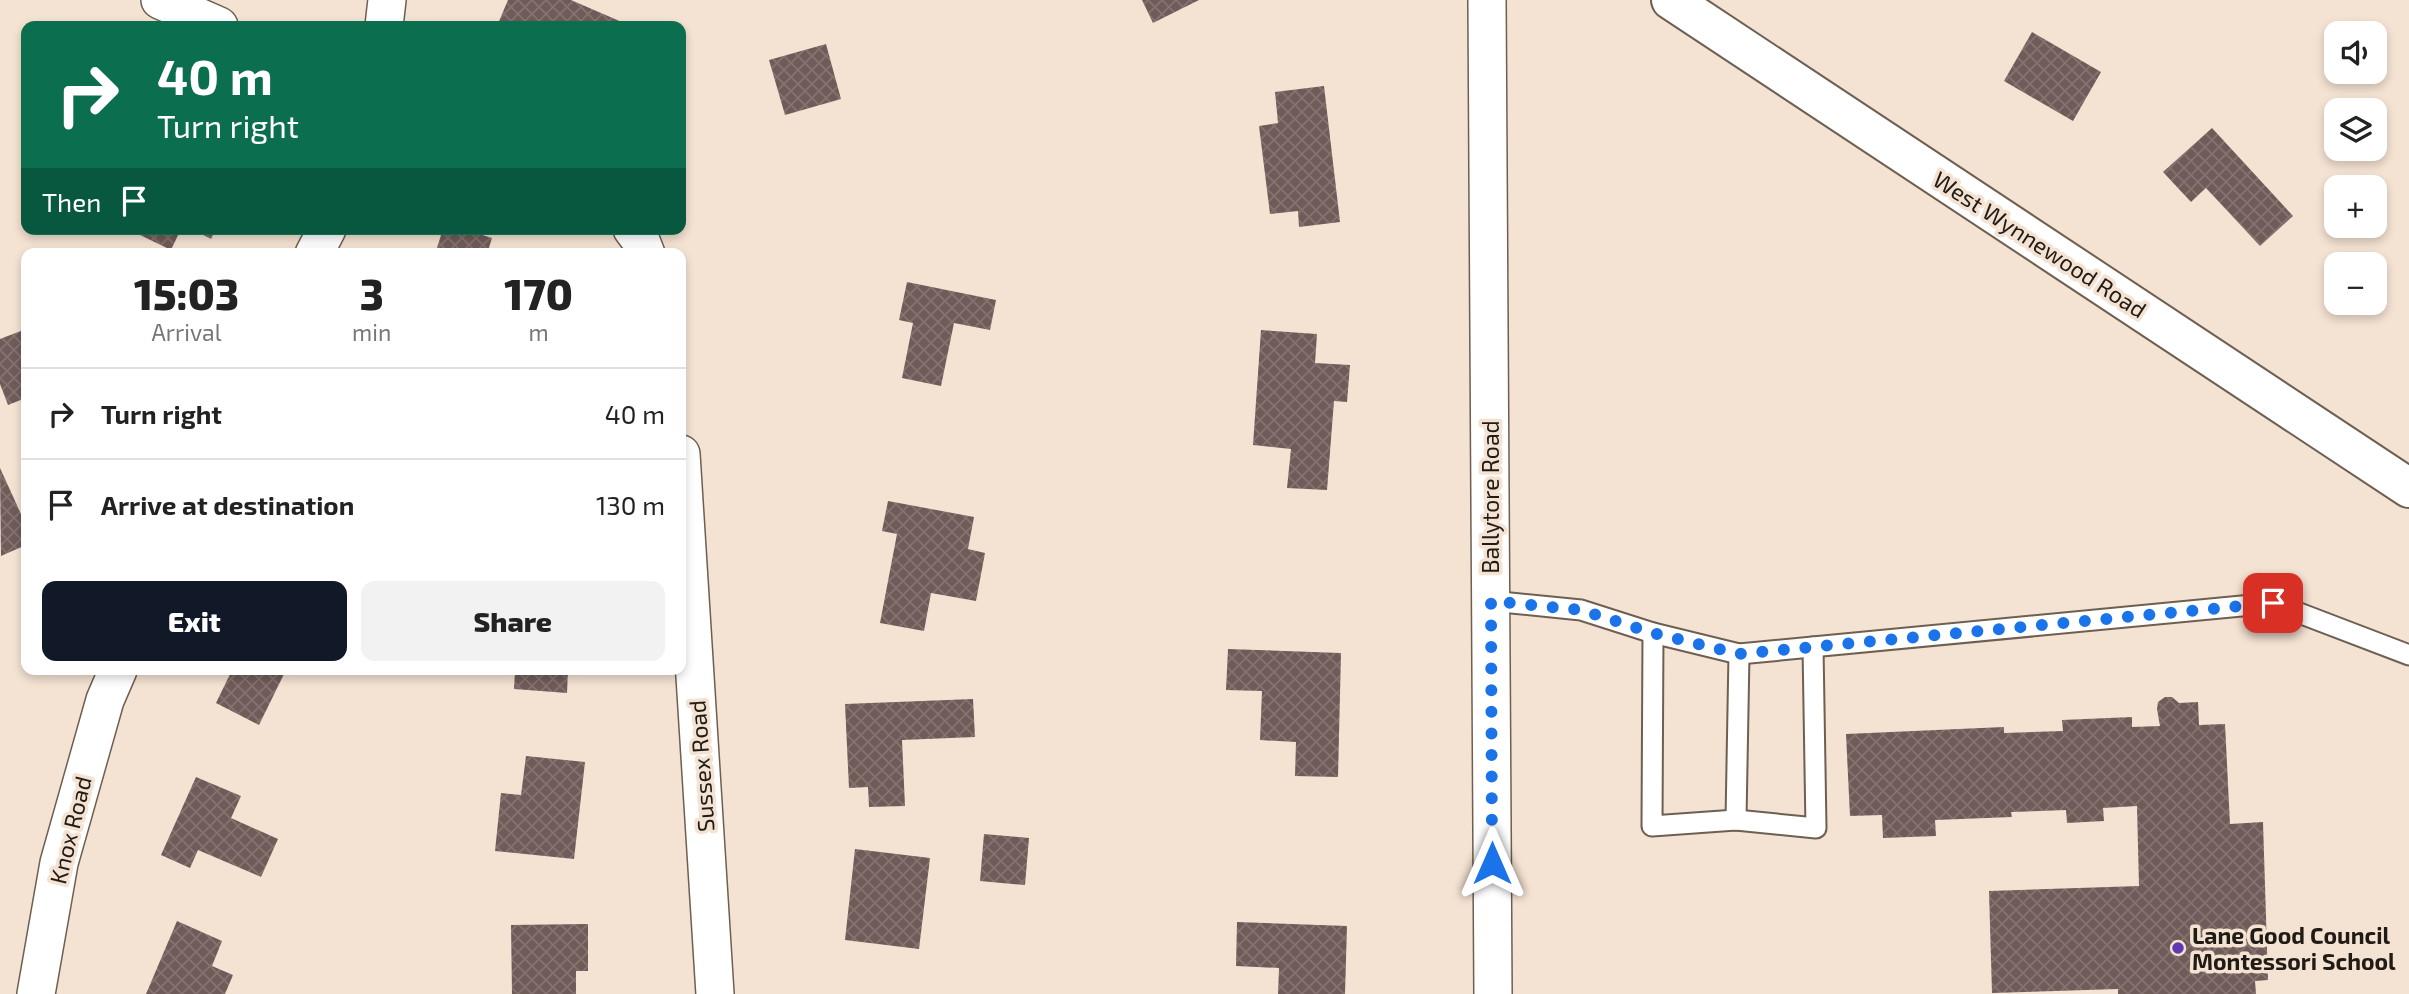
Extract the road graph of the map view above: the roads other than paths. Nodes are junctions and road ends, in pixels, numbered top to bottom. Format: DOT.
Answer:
graph roads {
  1 [pos="160,0"];
  2 [pos="387,0"];
  3 [pos="1487,0"];
  4 [pos="1671,0"];
  5 [pos="208,21"];
  6 [pos="385,21"];
  7 [pos="2409,488"];
  8 [pos="686,533"];
  9 [pos="1491,601"];
  10 [pos="1653,633"];
  11 [pos="1813,647"];
  12 [pos="1739,654"];
  13 [pos="2409,655"];
  14 [pos="116,675"];
  15 [pos="1736,820"];
  16 [pos="36,994"];
  17 [pos="715,994"];
  18 [pos="1493,994"];
  1 -- 5 [label="street"];
  2 -- 6 [label="street"];
  3 -- 9 [label="street, Ballytore Road"];
  4 -- 7 [label="main road, West Wynnewood Road"];
  8 -- 17 [label="street, Sussex Road"];
  9 -- 10 [label="lane"];
  9 -- 18 [label="street, Ballytore Road"];
  10 -- 12 [label="lane"];
  10 -- 15 [label="lane"];
  11 -- 12 [label="lane"];
  11 -- 13 [label="lane"];
  11 -- 15 [label="lane"];
  12 -- 15 [label="lane"];
  14 -- 16 [label="street, Knox Road"];
}
